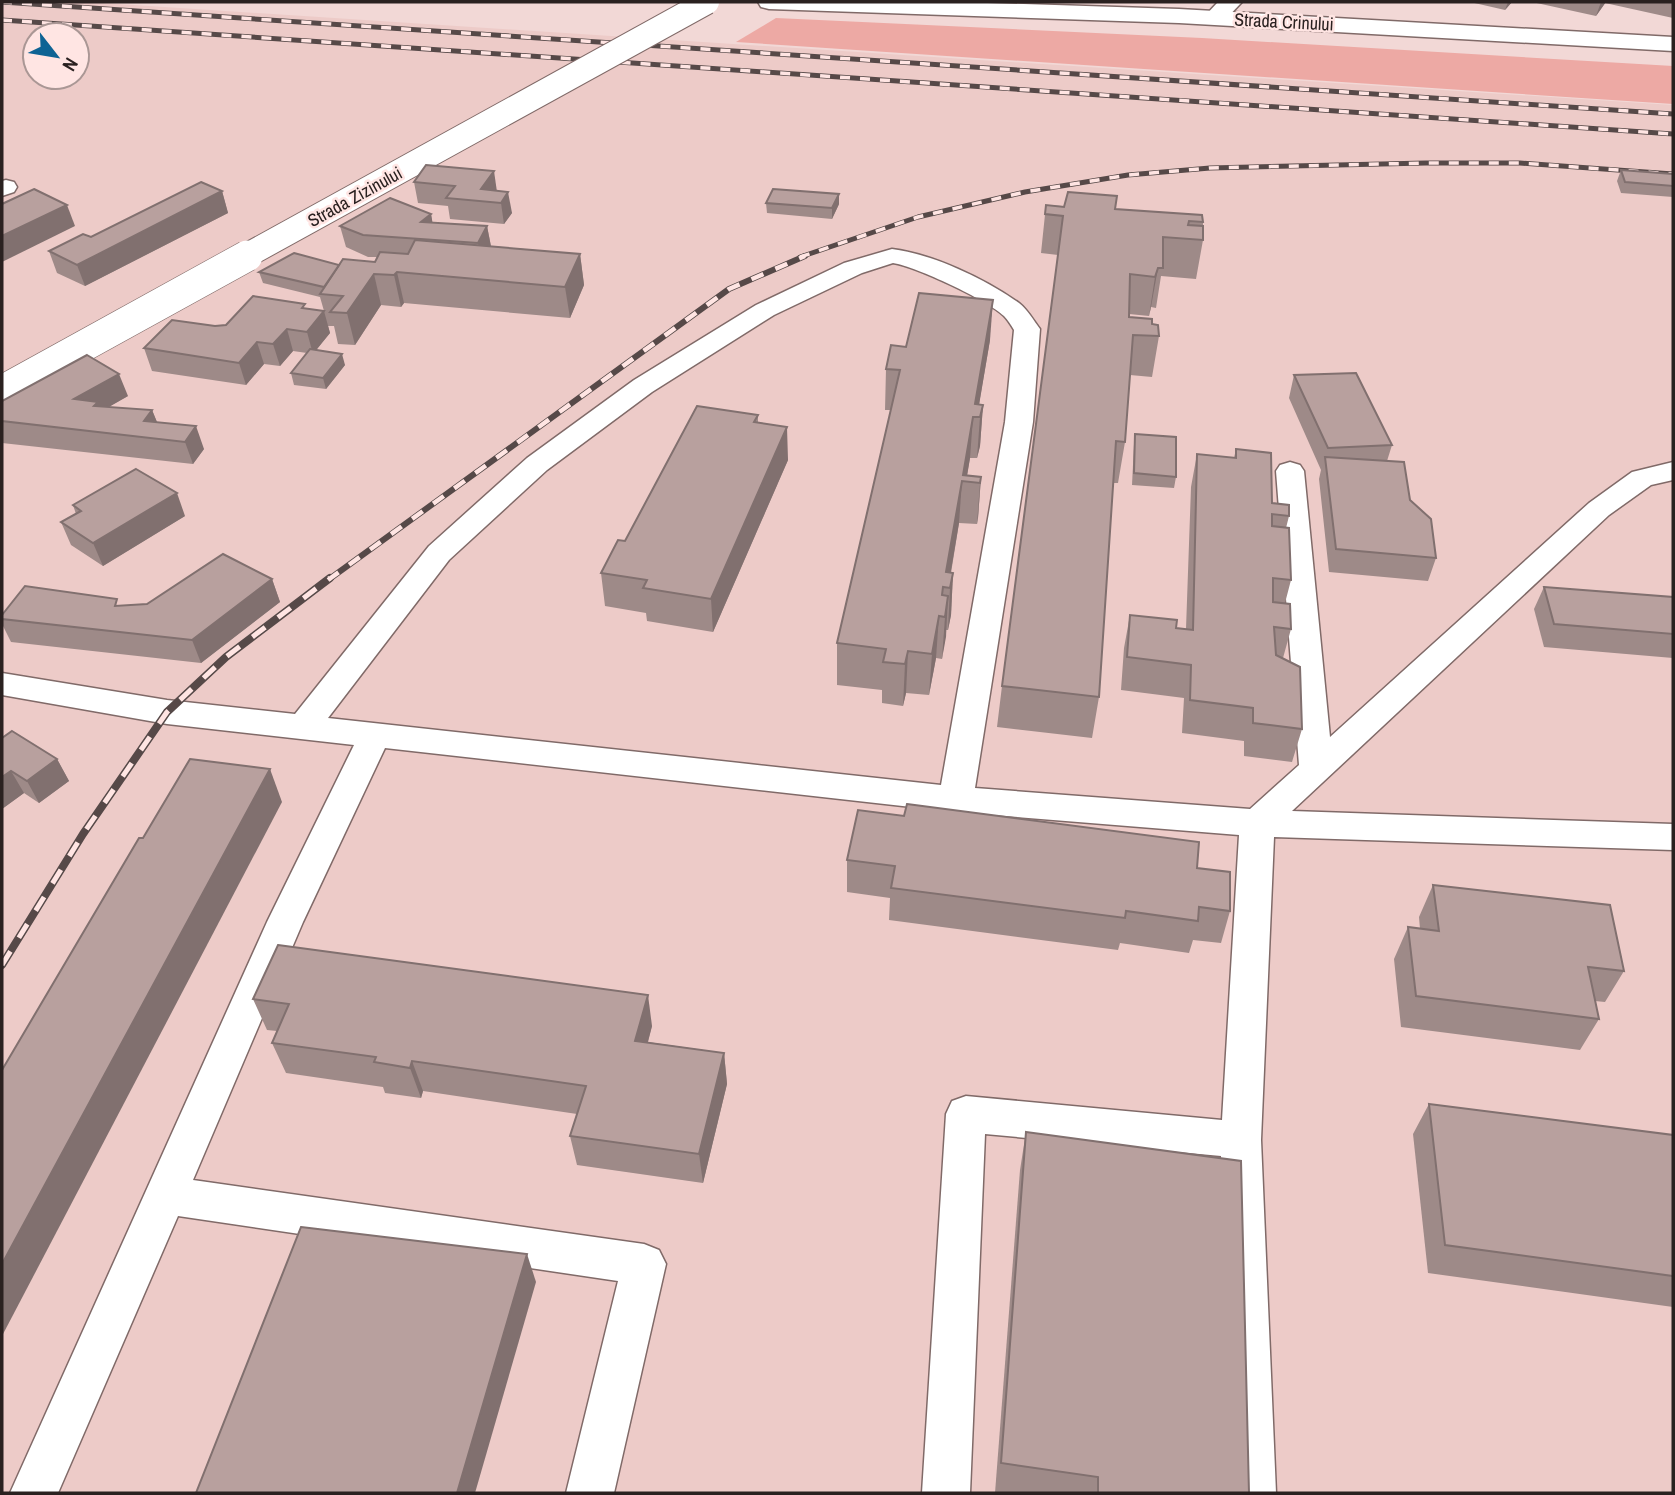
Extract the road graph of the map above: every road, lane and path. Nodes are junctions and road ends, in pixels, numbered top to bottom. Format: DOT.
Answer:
graph roads {
  1 [pos="707,2"];
  2 [pos="769,2"];
  3 [pos="1231,2"];
  4 [pos="837,4"];
  5 [pos="1214,18"];
  6 [pos="1673,44"];
  7 [pos="2,391"];
  8 [pos="1290,471"];
  9 [pos="1673,471"];
  10 [pos="2,684"];
  11 [pos="303,727"];
  12 [pos="375,735"];
  13 [pos="1316,771"];
  14 [pos="956,799"];
  15 [pos="1257,823"];
  16 [pos="1673,837"];
  17 [pos="1241,1140"];
  18 [pos="165,1195"];
  19 [pos="34,1493"];
  20 [pos="590,1493"];
  21 [pos="946,1493"];
  22 [pos="1252,1493"];
  1 -- 7 [label="street, Strada Zizinului, bridge"];
  2 -- 4 [label="street, Strada Crinului"];
  3 -- 5 [label="street"];
  4 -- 5 [label="street, Strada Crinului"];
  5 -- 6 [label="street, Strada Crinului"];
  8 -- 13 [label="lane"];
  9 -- 13 [label="lane"];
  10 -- 11 [label="lane"];
  11 -- 12 [label="lane"];
  11 -- 14 [label="lane"];
  12 -- 14 [label="lane"];
  12 -- 18 [label="lane"];
  13 -- 15 [label="lane"];
  14 -- 15 [label="lane"];
  15 -- 16 [label="lane"];
  15 -- 17 [label="lane"];
  17 -- 21 [label="lane"];
  17 -- 22 [label="lane"];
  18 -- 19 [label="lane"];
  18 -- 20 [label="lane"];
}
